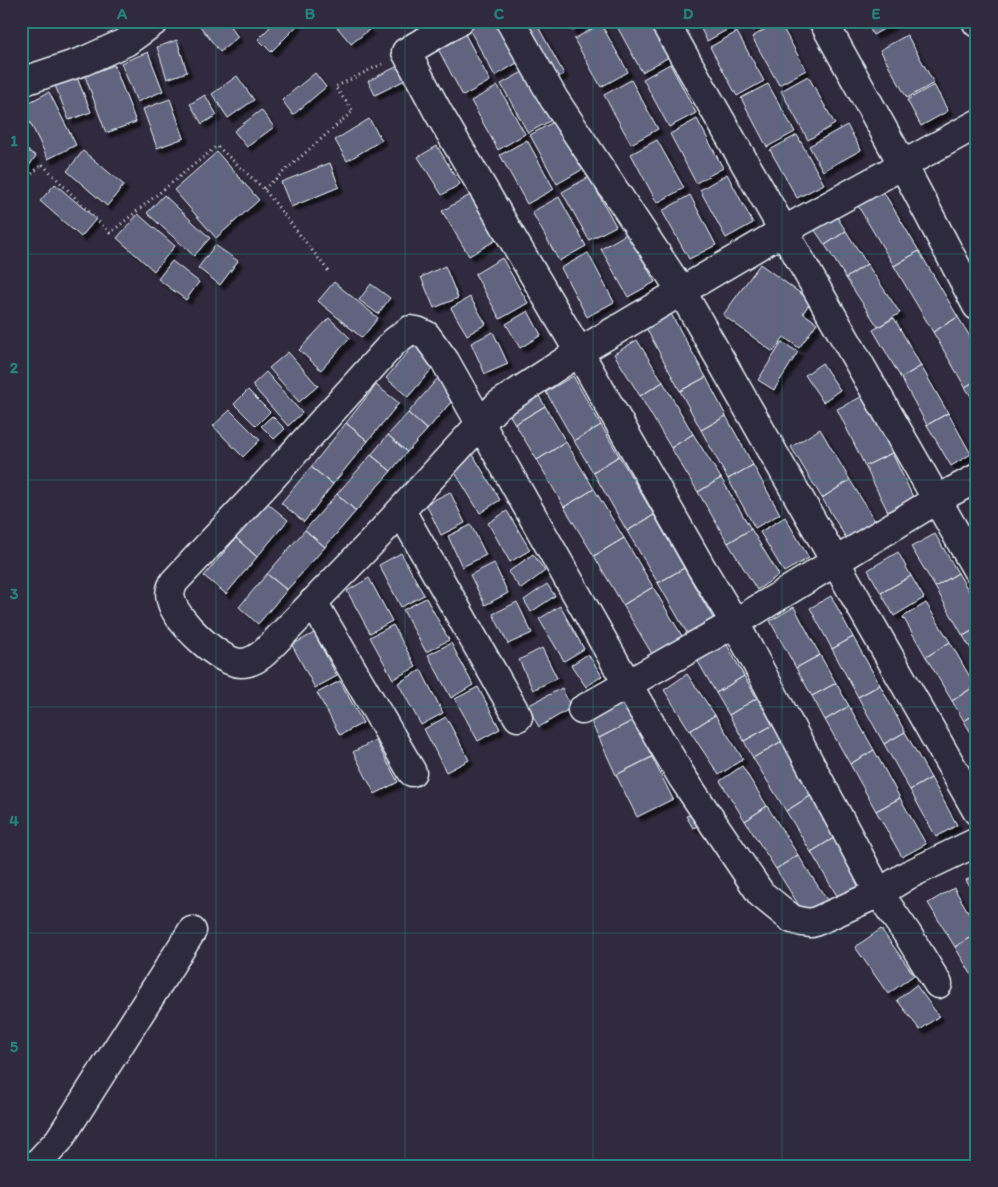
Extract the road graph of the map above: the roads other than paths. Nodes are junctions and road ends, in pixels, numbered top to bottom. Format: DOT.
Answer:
graph roads {
  1 [pos="155,21"];
  2 [pos="459,21"];
  3 [pos="510,21"];
  4 [pos="664,21"];
  5 [pos="823,21"];
  6 [pos="21,82"];
  7 [pos="977,124"];
  8 [pos="903,165"];
  9 [pos="783,231"];
  10 [pos="682,292"];
  11 [pos="977,306"];
  12 [pos="579,352"];
  13 [pos="481,423"];
  14 [pos="977,478"];
  15 [pos="936,500"];
  16 [pos="400,511"];
  17 [pos="834,562"];
  18 [pos="977,570"];
  19 [pos="313,602"];
  20 [pos="735,622"];
  21 [pos="628,685"];
  22 [pos="582,710"];
  23 [pos="518,718"];
  24 [pos="412,772"];
  25 [pos="977,810"];
  26 [pos="977,842"];
  27 [pos="879,893"];
  28 [pos="192,931"];
  29 [pos="938,984"];
  30 [pos="35,1166"];
  1 -- 6 [label="street"];
  2 -- 12 [label="street"];
  3 -- 10 [label="street"];
  4 -- 9 [label="street"];
  5 -- 8 [label="street"];
  7 -- 8 [label="street"];
  8 -- 9 [label="street"];
  8 -- 11 [label="street"];
  9 -- 10 [label="street"];
  9 -- 15 [label="street"];
  10 -- 12 [label="street"];
  10 -- 17 [label="street"];
  12 -- 13 [label="street"];
  12 -- 20 [label="street"];
  13 -- 16 [label="street"];
  13 -- 19 [label="street"];
  13 -- 21 [label="street"];
  14 -- 15 [label="street"];
  15 -- 17 [label="street"];
  15 -- 18 [label="street"];
  16 -- 19 [label="street"];
  16 -- 23 [label="street"];
  17 -- 20 [label="street"];
  17 -- 25 [label="street"];
  19 -- 24 [label="street"];
  20 -- 21 [label="street"];
  20 -- 27 [label="street"];
  21 -- 22 [label="street"];
  21 -- 27 [label="street"];
  26 -- 27 [label="street"];
  27 -- 29 [label="street"];
  28 -- 30 [label="street"];
}
